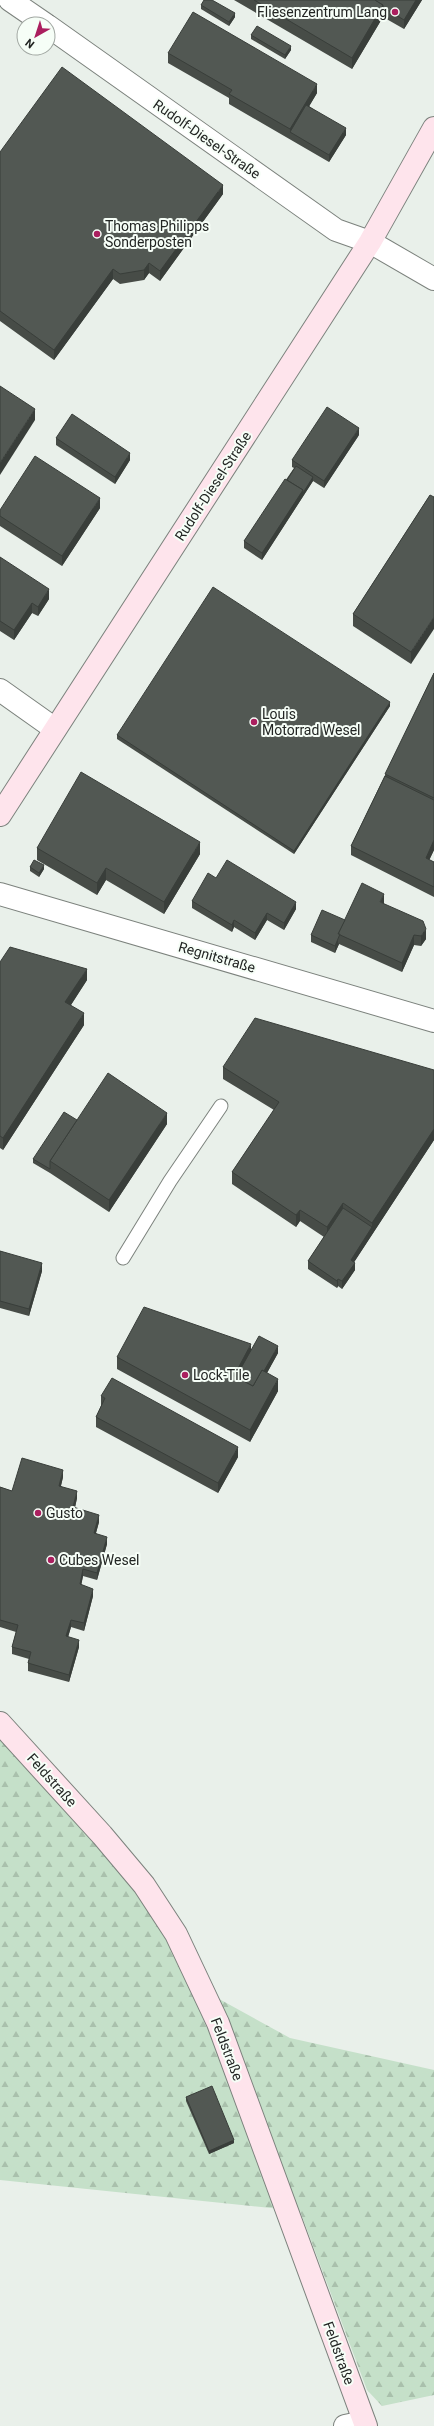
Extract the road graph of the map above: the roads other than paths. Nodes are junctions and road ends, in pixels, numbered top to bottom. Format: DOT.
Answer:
graph roads {
  1 [pos="10,0"];
  2 [pos="33,16"];
  3 [pos="56,32"];
  4 [pos="434,128"];
  5 [pos="370,242"];
  6 [pos="434,279"];
  7 [pos="0,690"];
  8 [pos="55,729"];
  9 [pos="0,815"];
  10 [pos="0,894"];
  11 [pos="434,1021"];
  12 [pos="221,1106"];
  13 [pos="123,1258"];
  14 [pos="0,1723"];
  15 [pos="358,2425"];
  1 -- 2 [label="street"];
  3 -- 5 [label="street, Rudolf-Diesel-Straße"];
  4 -- 5 [label="street, Rudolf-Diesel-Straße"];
  5 -- 6 [label="street, Rudolf-Diesel-Straße"];
  5 -- 8 [label="street, Rudolf-Diesel-Straße"];
  7 -- 8 [label="street"];
  8 -- 9 [label="street, Rudolf-Diesel-Straße"];
  10 -- 11 [label="street, Regnitstraße"];
  12 -- 13 [label="lane"];
  14 -- 15 [label="street, Feldstraße"];
}
